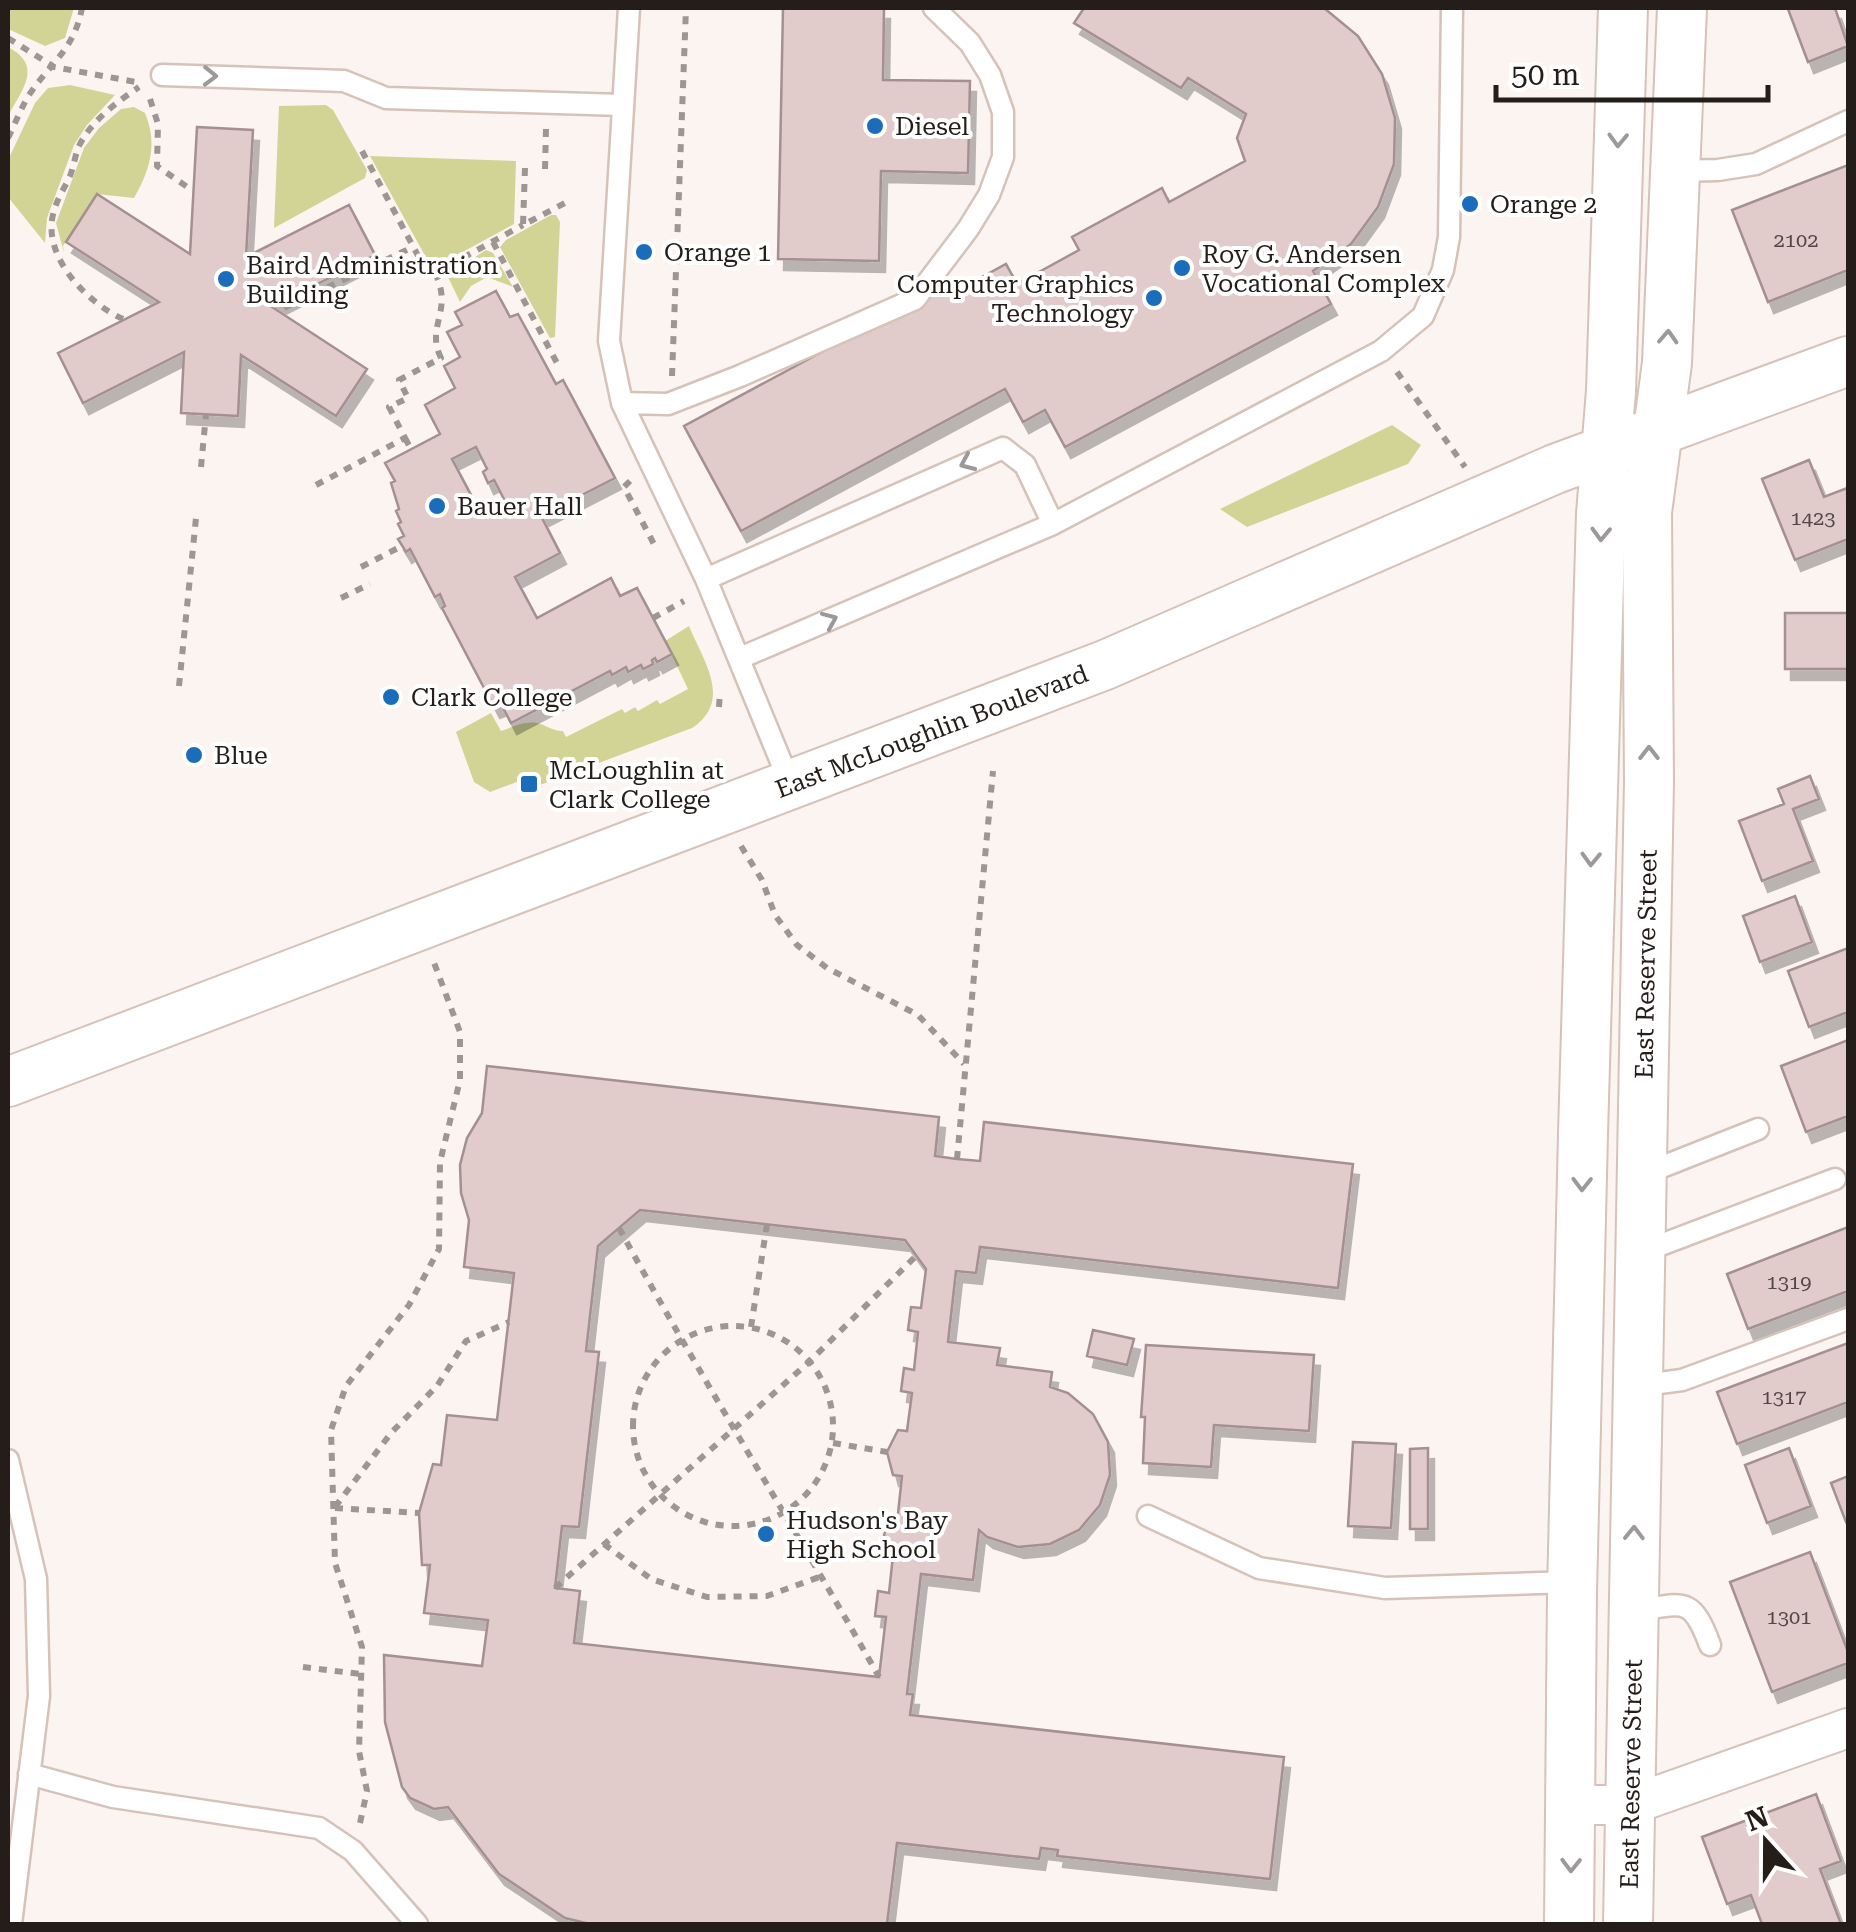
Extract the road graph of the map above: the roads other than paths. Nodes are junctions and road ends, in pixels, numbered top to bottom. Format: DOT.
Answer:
graph roads {
  1 [pos="629,8"];
  2 [pos="934,8"];
  3 [pos="1452,8"];
  4 [pos="1623,8"];
  5 [pos="1682,8"];
  6 [pos="154,80"];
  7 [pos="622,105"];
  8 [pos="1848,121"];
  9 [pos="1675,171"];
  10 [pos="1848,361"];
  11 [pos="622,403"];
  12 [pos="1656,434"];
  13 [pos="1606,452"];
  14 [pos="1053,524"];
  15 [pos="706,578"];
  16 [pos="740,658"];
  17 [pos="791,786"];
  18 [pos="8,1082"];
  19 [pos="1758,1129"];
  20 [pos="1642,1175"];
  21 [pos="1836,1179"];
  22 [pos="1640,1252"];
  23 [pos="1848,1319"];
  24 [pos="1637,1386"];
  25 [pos="8,1460"];
  26 [pos="1148,1516"];
  27 [pos="1573,1582"];
  28 [pos="1632,1611"];
  29 [pos="1710,1645"];
  30 [pos="1848,1728"];
  31 [pos="29,1774"];
  32 [pos="1572,1805"];
  33 [pos="1631,1805"];
  34 [pos="11,1924"];
  35 [pos="417,1924"];
  36 [pos="1569,1924"];
  37 [pos="1628,1924"];
  1 -- 7 [label="lane"];
  2 -- 11 [label="lane"];
  3 -- 14 [label="lane"];
  4 -- 13 [label="street, one-way"];
  5 -- 9 [label="street, East Reserve Street"];
  6 -- 7 [label="lane, one-way"];
  7 -- 11 [label="lane"];
  8 -- 9 [label="lane"];
  12 -- 9 [label="street, East Reserve Street, one-way"];
  10 -- 12 [label="street, East McLoughlin Boulevard"];
  11 -- 15 [label="lane"];
  12 -- 13 [label="street, East McLoughlin Boulevard"];
  20 -- 12 [label="street, East Reserve Street, one-way"];
  13 -- 17 [label="street, East McLoughlin Boulevard"];
  13 -- 27 [label="street, one-way"];
  14 -- 15 [label="lane, one-way"];
  16 -- 14 [label="lane, one-way"];
  15 -- 16 [label="lane"];
  16 -- 17 [label="lane"];
  17 -- 18 [label="street, East McLoughlin Boulevard"];
  19 -- 20 [label="lane"];
  20 -- 22 [label="street, East Reserve Street"];
  21 -- 22 [label="lane"];
  22 -- 24 [label="street, East Reserve Street"];
  23 -- 24 [label="lane"];
  28 -- 24 [label="street, East Reserve Street, one-way"];
  25 -- 31 [label="lane"];
  26 -- 27 [label="lane"];
  27 -- 32 [label="street"];
  28 -- 29 [label="lane"];
  28 -- 33 [label="street, East Reserve Street"];
  30 -- 33 [label="street"];
  31 -- 34 [label="lane"];
  31 -- 35 [label="lane"];
  32 -- 33 [label="street"];
  32 -- 36 [label="street, one-way"];
  33 -- 37 [label="street, East Reserve Street"];
}
